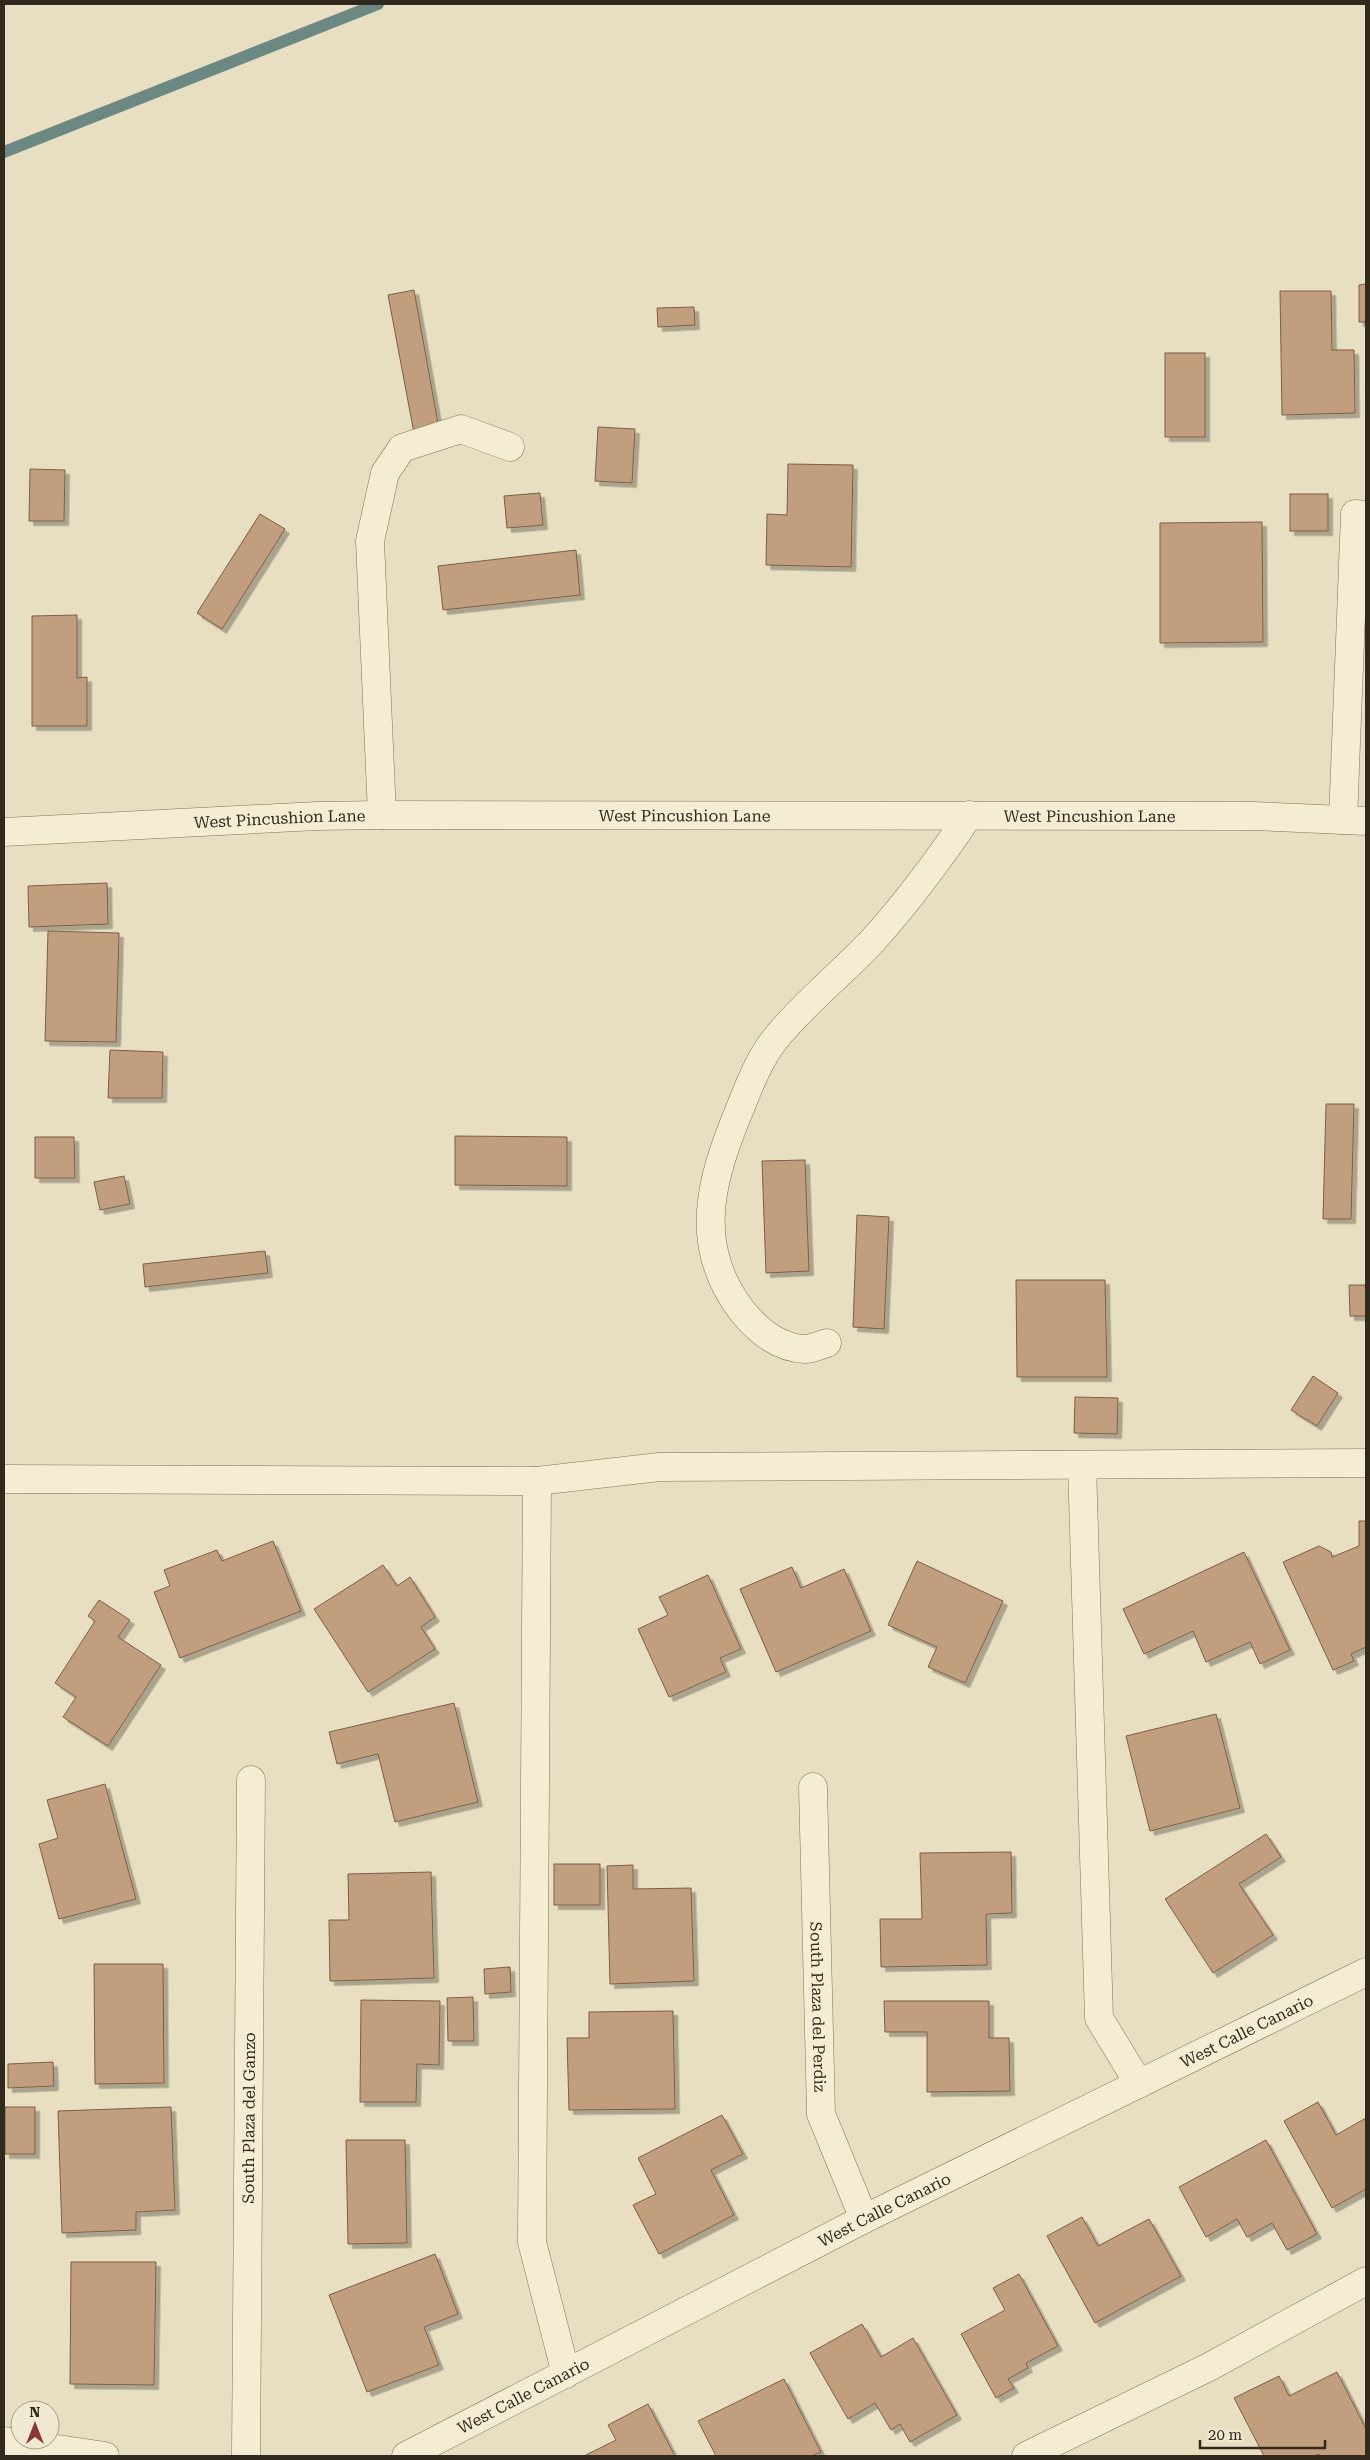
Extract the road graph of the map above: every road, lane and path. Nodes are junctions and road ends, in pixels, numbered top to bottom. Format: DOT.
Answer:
graph roads {
  1 [pos="510,447"];
  2 [pos="1366,515"];
  3 [pos="382,815"];
  4 [pos="969,815"];
  5 [pos="1355,820"];
  6 [pos="4,832"];
  7 [pos="827,1343"];
  8 [pos="1366,1463"];
  9 [pos="1082,1464"];
  10 [pos="4,1478"];
  11 [pos="537,1481"];
  12 [pos="251,1780"];
  13 [pos="813,1786"];
  14 [pos="1366,1972"];
  15 [pos="1139,2084"];
  16 [pos="864,2219"];
  17 [pos="1366,2281"];
  18 [pos="566,2374"];
  19 [pos="4,2441"];
  20 [pos="105,2456"];
  21 [pos="246,2456"];
  22 [pos="406,2456"];
  23 [pos="1026,2456"];
  1 -- 3 [label="street"];
  2 -- 5 [label="street"];
  3 -- 4 [label="street, West Pincushion Lane"];
  3 -- 6 [label="street, West Pincushion Lane"];
  4 -- 5 [label="street, West Pincushion Lane"];
  4 -- 7 [label="street"];
  8 -- 9 [label="street"];
  9 -- 11 [label="street"];
  9 -- 15 [label="street"];
  10 -- 11 [label="street"];
  11 -- 18 [label="street"];
  12 -- 21 [label="street, South Plaza del Ganzo"];
  13 -- 16 [label="street, South Plaza del Perdiz"];
  14 -- 15 [label="street, West Calle Canario"];
  15 -- 16 [label="street, West Calle Canario"];
  16 -- 18 [label="street, West Calle Canario"];
  17 -- 23 [label="street"];
  18 -- 22 [label="street, West Calle Canario"];
  19 -- 20 [label="street"];
}
